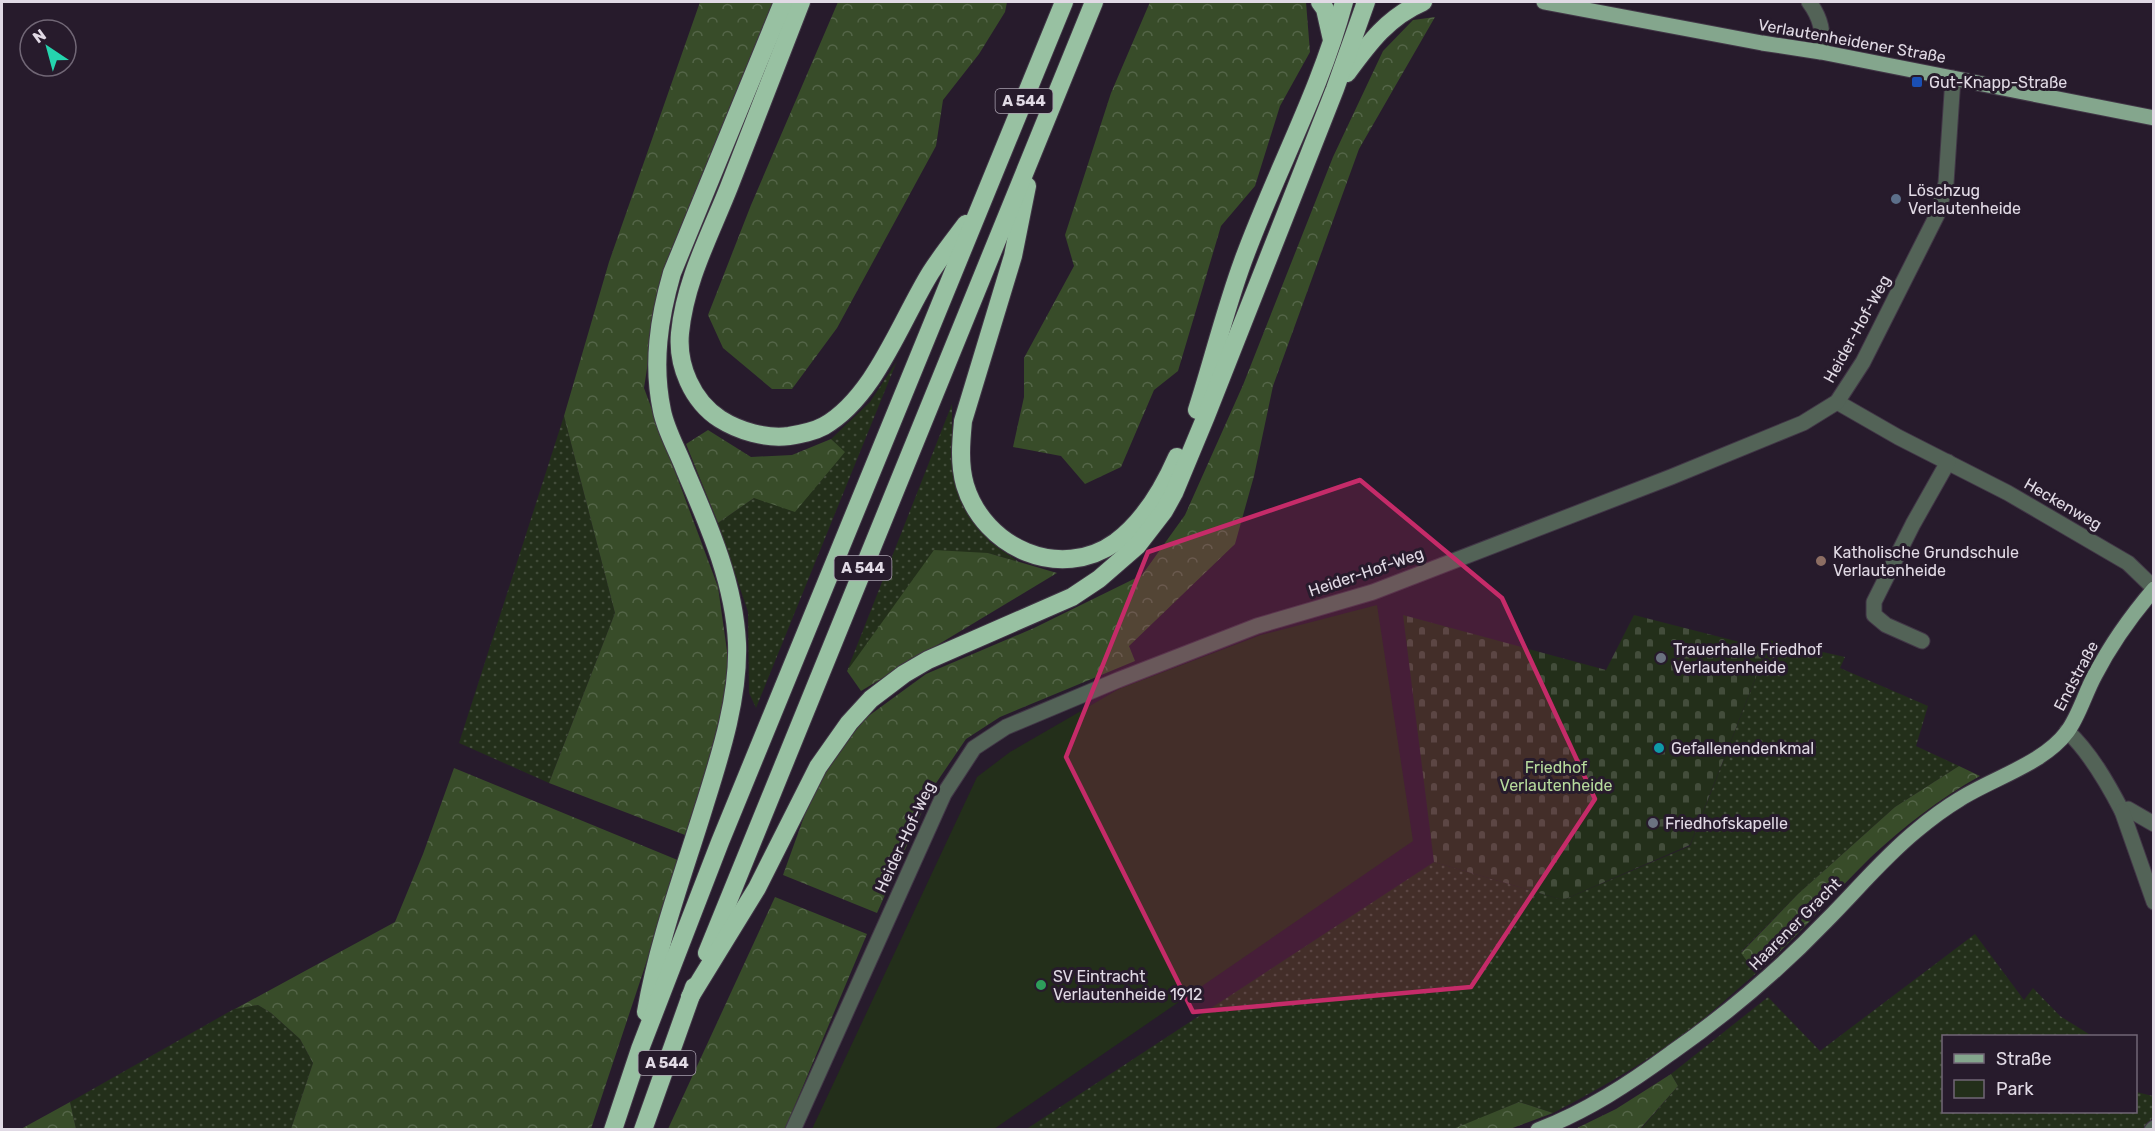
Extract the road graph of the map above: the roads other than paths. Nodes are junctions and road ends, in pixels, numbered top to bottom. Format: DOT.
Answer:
graph roads {
  1 [pos="783,2"];
  2 [pos="801,2"];
  3 [pos="1065,2"];
  4 [pos="1094,2"];
  5 [pos="1320,2"];
  6 [pos="1344,2"];
  7 [pos="1366,2"];
  8 [pos="1423,2"];
  9 [pos="1544,2"];
  10 [pos="1809,2"];
  11 [pos="1333,43"];
  12 [pos="1821,52"];
  13 [pos="1953,78"];
  14 [pos="1335,89"];
  15 [pos="2154,118"];
  16 [pos="1037,140"];
  17 [pos="983,201"];
  18 [pos="1837,402"];
  19 [pos="1948,462"];
  20 [pos="2154,588"];
  21 [pos="1922,641"];
  22 [pos="2067,731"];
  23 [pos="2122,812"];
  24 [pos="2154,824"];
  25 [pos="2154,902"];
  26 [pos="690,997"];
  27 [pos="640,1049"];
  28 [pos="613,1130"];
  29 [pos="643,1130"];
  30 [pos="793,1130"];
  31 [pos="1538,1130"];
  1 -- 27 [label="highway"];
  2 -- 17 [label="highway"];
  3 -- 17 [label="highway, A 544"];
  4 -- 16 [label="highway, A 544"];
  5 -- 11 [label="highway"];
  6 -- 11 [label="highway"];
  7 -- 14 [label="highway"];
  8 -- 14 [label="highway"];
  9 -- 12 [label="main road, Verlautenheidener Straße"];
  10 -- 12 [label="street"];
  11 -- 16 [label="highway"];
  12 -- 13 [label="main road, Verlautenheidener Straße"];
  13 -- 15 [label="main road, Verlautenheidener Straße"];
  13 -- 18 [label="street, Heider-Hof-Weg"];
  14 -- 26 [label="highway"];
  16 -- 26 [label="highway, A 544"];
  17 -- 27 [label="highway, A 544"];
  18 -- 19 [label="street, Heckenweg"];
  18 -- 30 [label="street, Heider-Hof-Weg"];
  19 -- 20 [label="street, Heckenweg"];
  19 -- 21 [label="street"];
  20 -- 22 [label="main road, Endstraße"];
  22 -- 23 [label="street, Endstraße"];
  22 -- 31 [label="main road, Haarener Gracht"];
  23 -- 24 [label="street"];
  23 -- 25 [label="street, Endstraße"];
  26 -- 29 [label="highway, A 544"];
  27 -- 28 [label="highway, A 544"];
}
